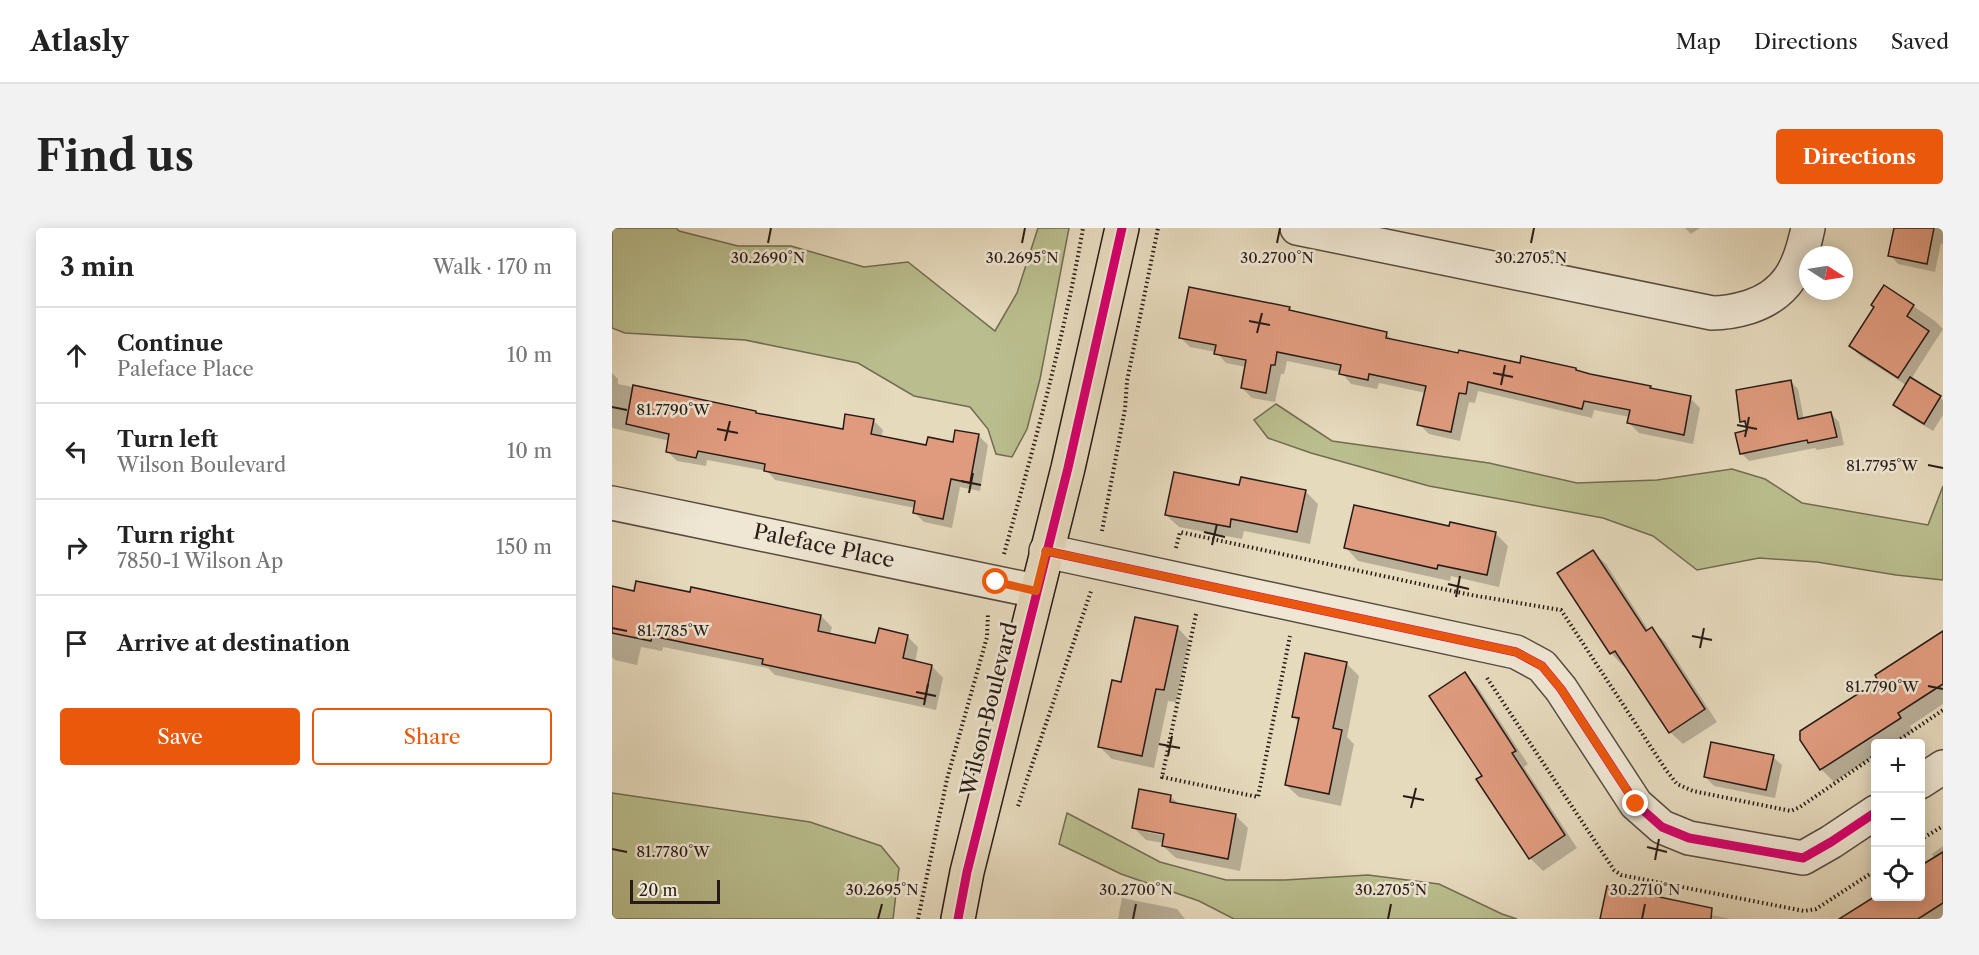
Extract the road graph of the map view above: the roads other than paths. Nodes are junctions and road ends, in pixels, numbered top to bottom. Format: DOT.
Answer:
graph roads {
  1 [pos="1122,228"];
  2 [pos="1297,228"];
  3 [pos="1808,228"];
  4 [pos="612,503"];
  5 [pos="1046,551"];
  6 [pos="1036,591"];
  7 [pos="1943,767"];
  8 [pos="1925,779"];
  9 [pos="1871,815"];
  10 [pos="958,919"];
  1 -- 5 [label="main road, Wilson Boulevard"];
  2 -- 3 [label="street"];
  4 -- 6 [label="street, Paleface Place"];
  5 -- 6 [label="main road, Wilson Boulevard"];
  5 -- 9 [label="street"];
  6 -- 10 [label="main road, Wilson Boulevard"];
  7 -- 8 [label="street"];
}
